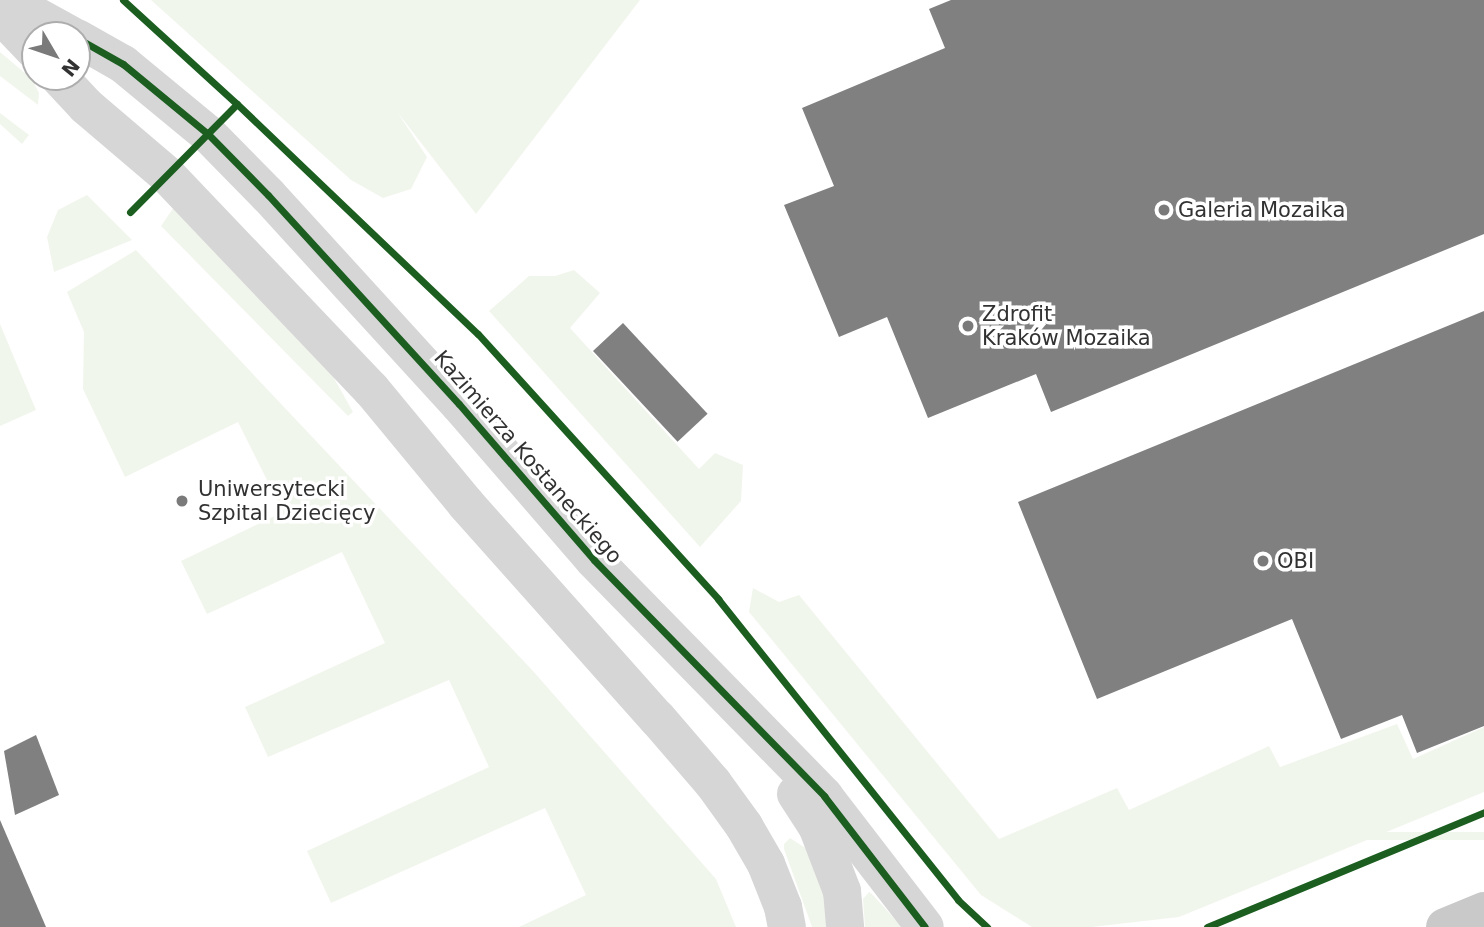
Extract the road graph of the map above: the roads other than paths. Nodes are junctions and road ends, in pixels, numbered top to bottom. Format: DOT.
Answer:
graph roads {
  1 [pos="6,0"];
  2 [pos="0,14"];
  3 [pos="45,21"];
  4 [pos="21,36"];
  5 [pos="91,46"];
  6 [pos="72,91"];
  7 [pos="744,717"];
  8 [pos="1484,911"];
  9 [pos="786,927"];
  10 [pos="845,927"];
  11 [pos="925,927"];
  12 [pos="1445,927"];
  1 -- 3 [label="street"];
  2 -- 4 [label="street"];
  5 -- 7 [label="street, Kazimierza Kostaneckiego"];
  6 -- 9 [label="street"];
  7 -- 10 [label="street, Kazimierza Kostaneckiego"];
  7 -- 11 [label="street, Kazimierza Kostaneckiego"];
  8 -- 12 [label="main road"];
}
